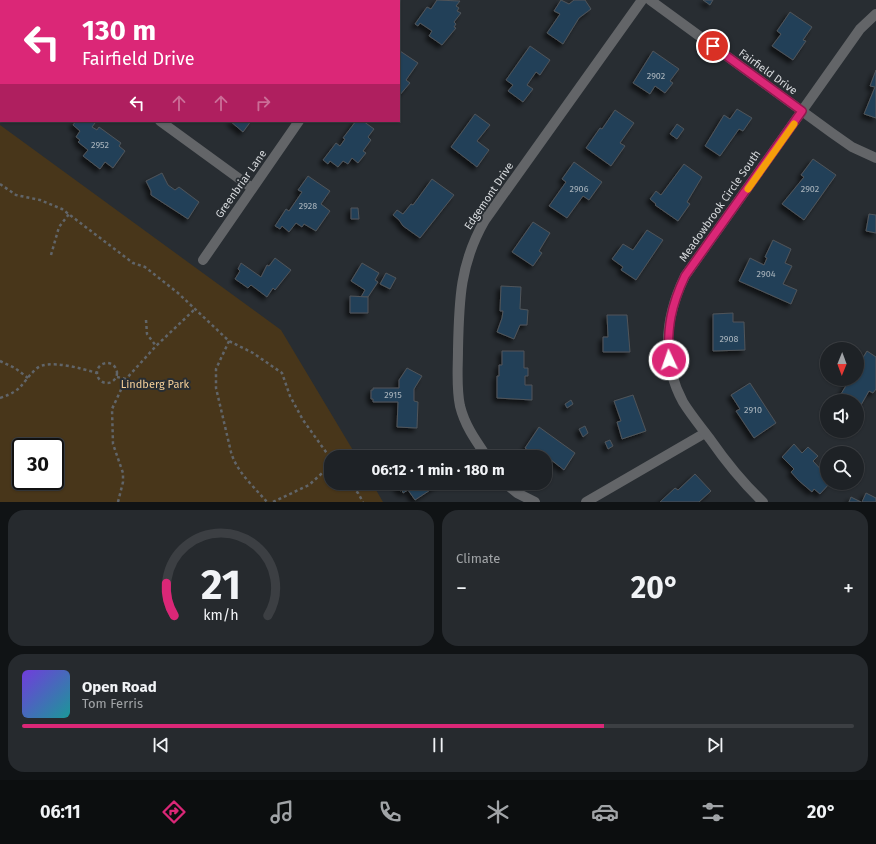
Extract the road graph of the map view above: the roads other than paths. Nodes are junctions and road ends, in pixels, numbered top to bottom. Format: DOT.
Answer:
graph roads {
  1 [pos="642,0"];
  2 [pos="650,0"];
  3 [pos="876,14"];
  4 [pos="802,111"];
  5 [pos="161,122"];
  6 [pos="298,122"];
  7 [pos="876,158"];
  8 [pos="252,188"];
  9 [pos="203,260"];
  10 [pos="705,433"];
  11 [pos="482,450"];
  12 [pos="513,490"];
  13 [pos="535,502"];
  14 [pos="586,502"];
  15 [pos="763,502"];
  1 -- 11 [label="street, Edgemont Drive"];
  2 -- 4 [label="street, Fairfield Drive"];
  3 -- 4 [label="street, Meadowbrook Circle South"];
  4 -- 7 [label="street, Fairfield Drive"];
  4 -- 10 [label="street, Meadowbrook Circle South"];
  5 -- 8 [label="street"];
  6 -- 8 [label="street, Greenbriar Lane"];
  8 -- 9 [label="street, Greenbriar Lane"];
  10 -- 14 [label="street"];
  10 -- 15 [label="street, Meadowbrook Circle South"];
  12 -- 13 [label="street"];
}
